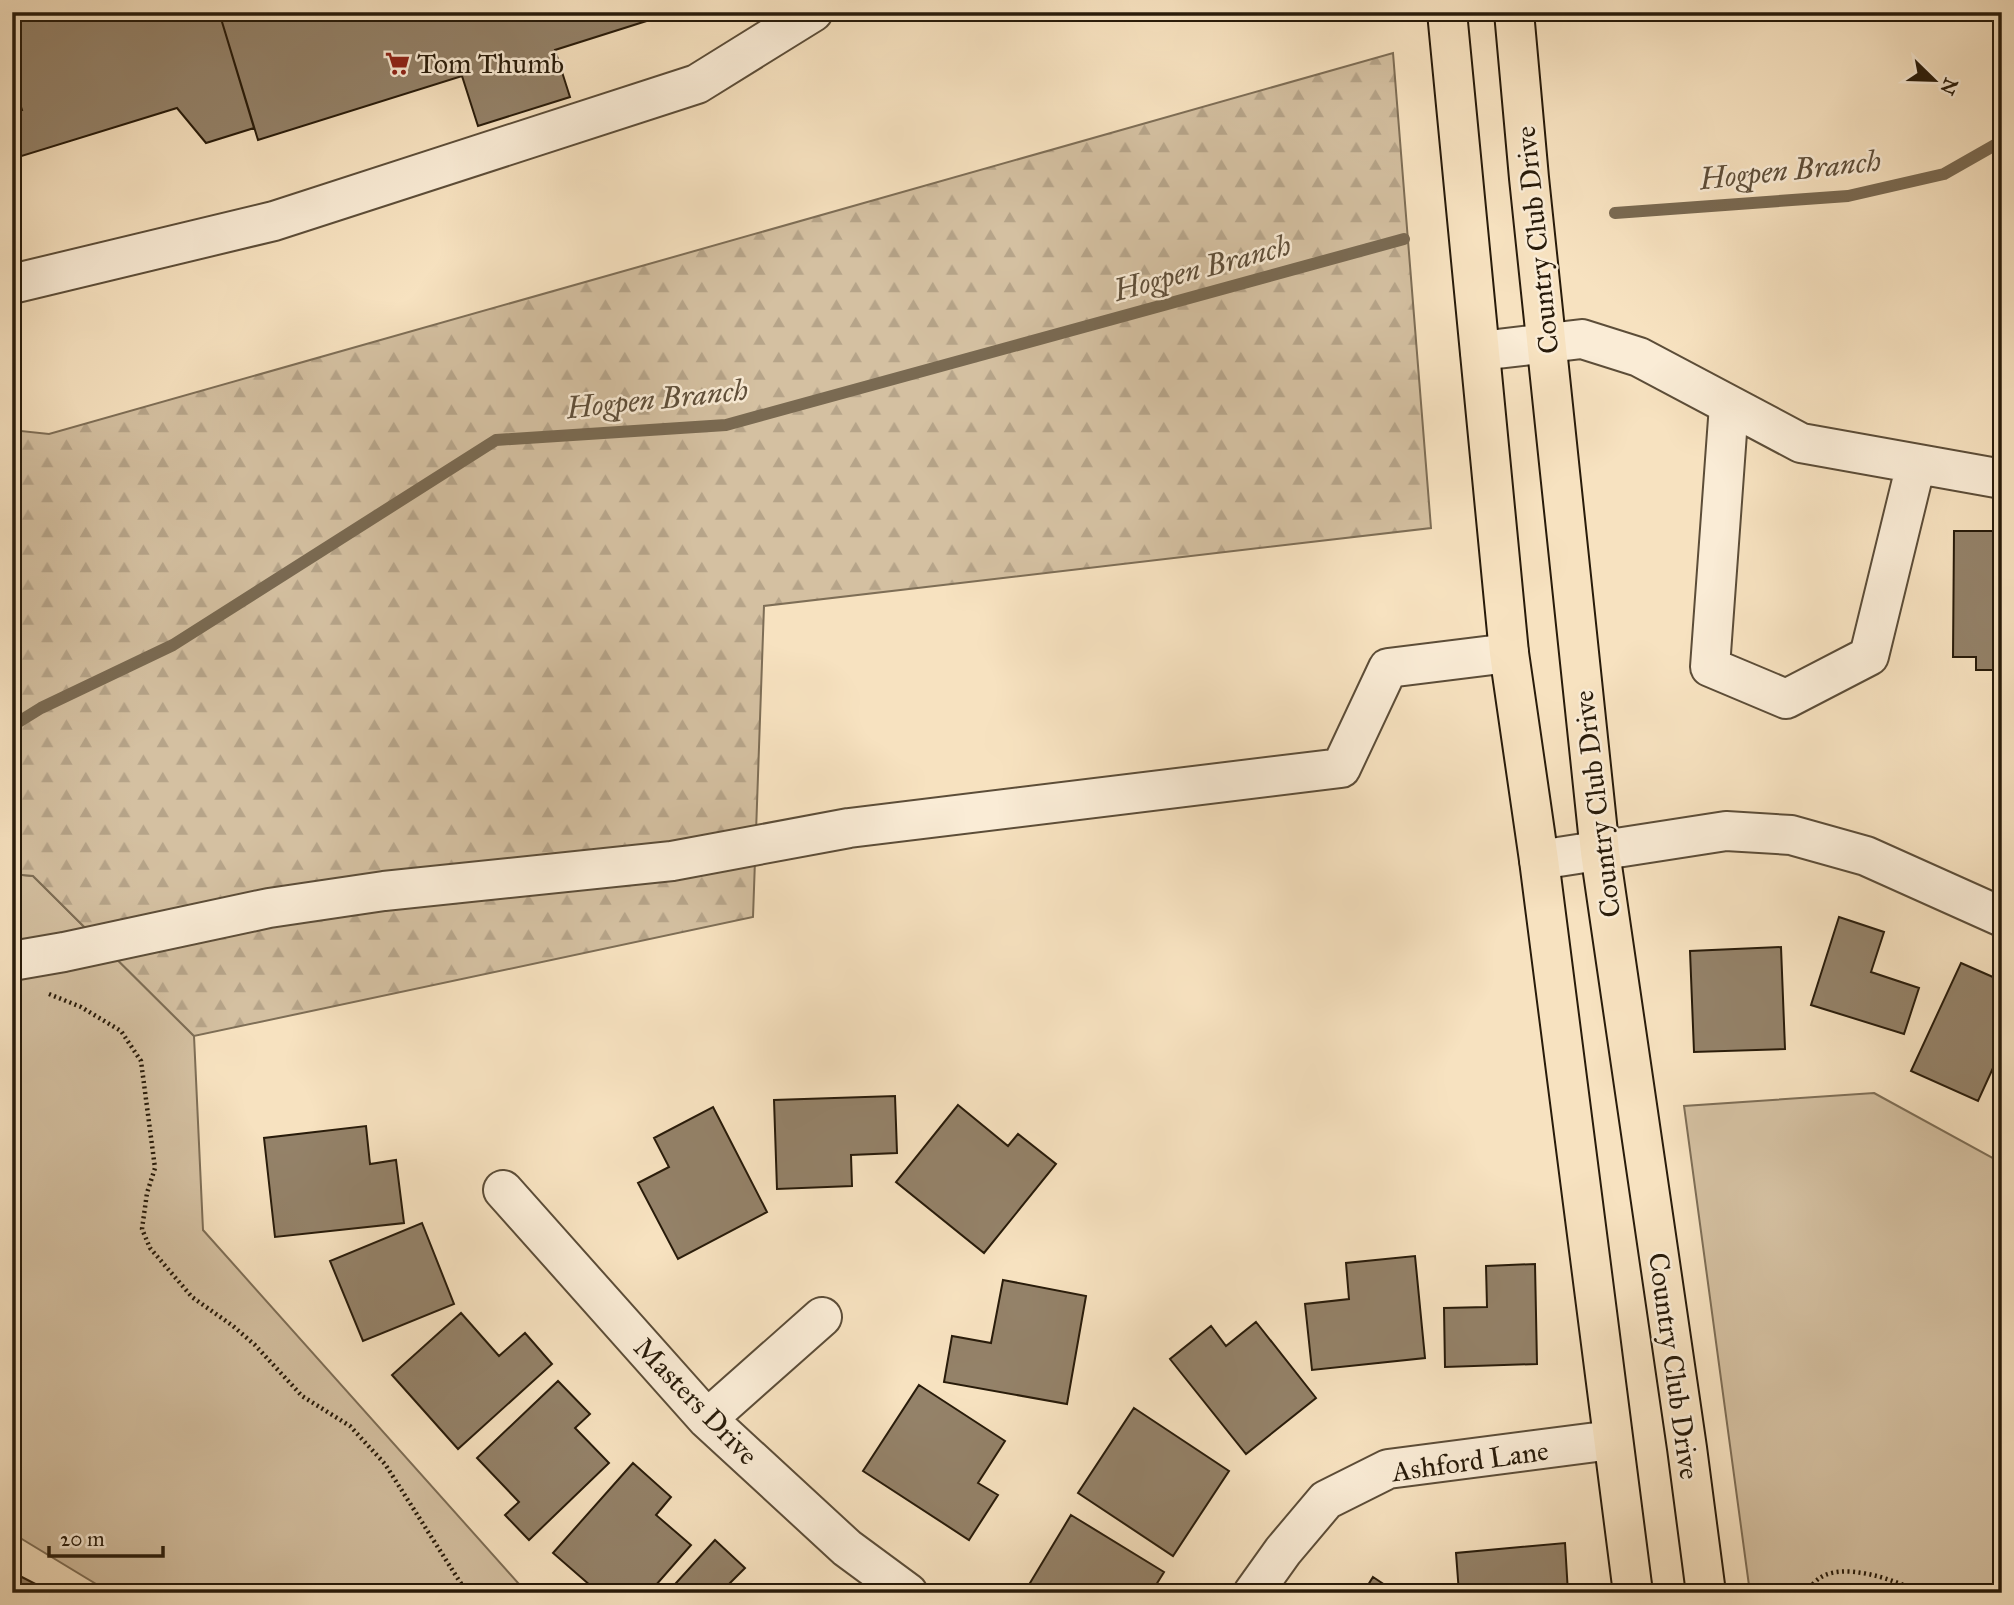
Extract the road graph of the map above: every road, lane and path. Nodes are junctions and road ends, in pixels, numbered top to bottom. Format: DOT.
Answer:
graph roads {
  1 [pos="813,12"];
  2 [pos="1447,12"];
  3 [pos="1514,12"];
  4 [pos="776,23"];
  5 [pos="12,284"];
  6 [pos="1548,343"];
  7 [pos="1480,351"];
  8 [pos="1730,405"];
  9 [pos="1916,464"];
  10 [pos="2002,480"];
  11 [pos="1509,653"];
  12 [pos="1600,852"];
  13 [pos="1539,860"];
  14 [pos="2002,917"];
  15 [pos="12,961"];
  16 [pos="43,992"];
  17 [pos="503,1190"];
  18 [pos="822,1317"];
  19 [pos="706,1419"];
  20 [pos="1612,1440"];
  21 [pos="467,1593"];
  22 [pos="908,1593"];
  23 [pos="1253,1593"];
  24 [pos="1633,1593"];
  25 [pos="1706,1593"];
  26 [pos="1806,1593"];
  27 [pos="1920,1593"];
  1 -- 4 [label="street"];
  2 -- 7 [label="main road"];
  3 -- 6 [label="main road, Country Club Drive"];
  4 -- 5 [label="street"];
  6 -- 7 [label="street"];
  6 -- 8 [label="street"];
  6 -- 12 [label="main road, Country Club Drive"];
  7 -- 11 [label="main road"];
  8 -- 9 [label="street"];
  8 -- 9 [label="street"];
  9 -- 10 [label="street"];
  11 -- 13 [label="main road"];
  11 -- 15 [label="street"];
  12 -- 13 [label="street"];
  12 -- 14 [label="street"];
  12 -- 25 [label="main road, Country Club Drive"];
  13 -- 20 [label="main road"];
  16 -- 21 [label="path"];
  17 -- 19 [label="street, Masters Drive"];
  18 -- 19 [label="street"];
  19 -- 22 [label="street, Masters Drive"];
  20 -- 23 [label="street, Ashford Lane"];
  20 -- 24 [label="main road"];
  26 -- 27 [label="path"];
}
